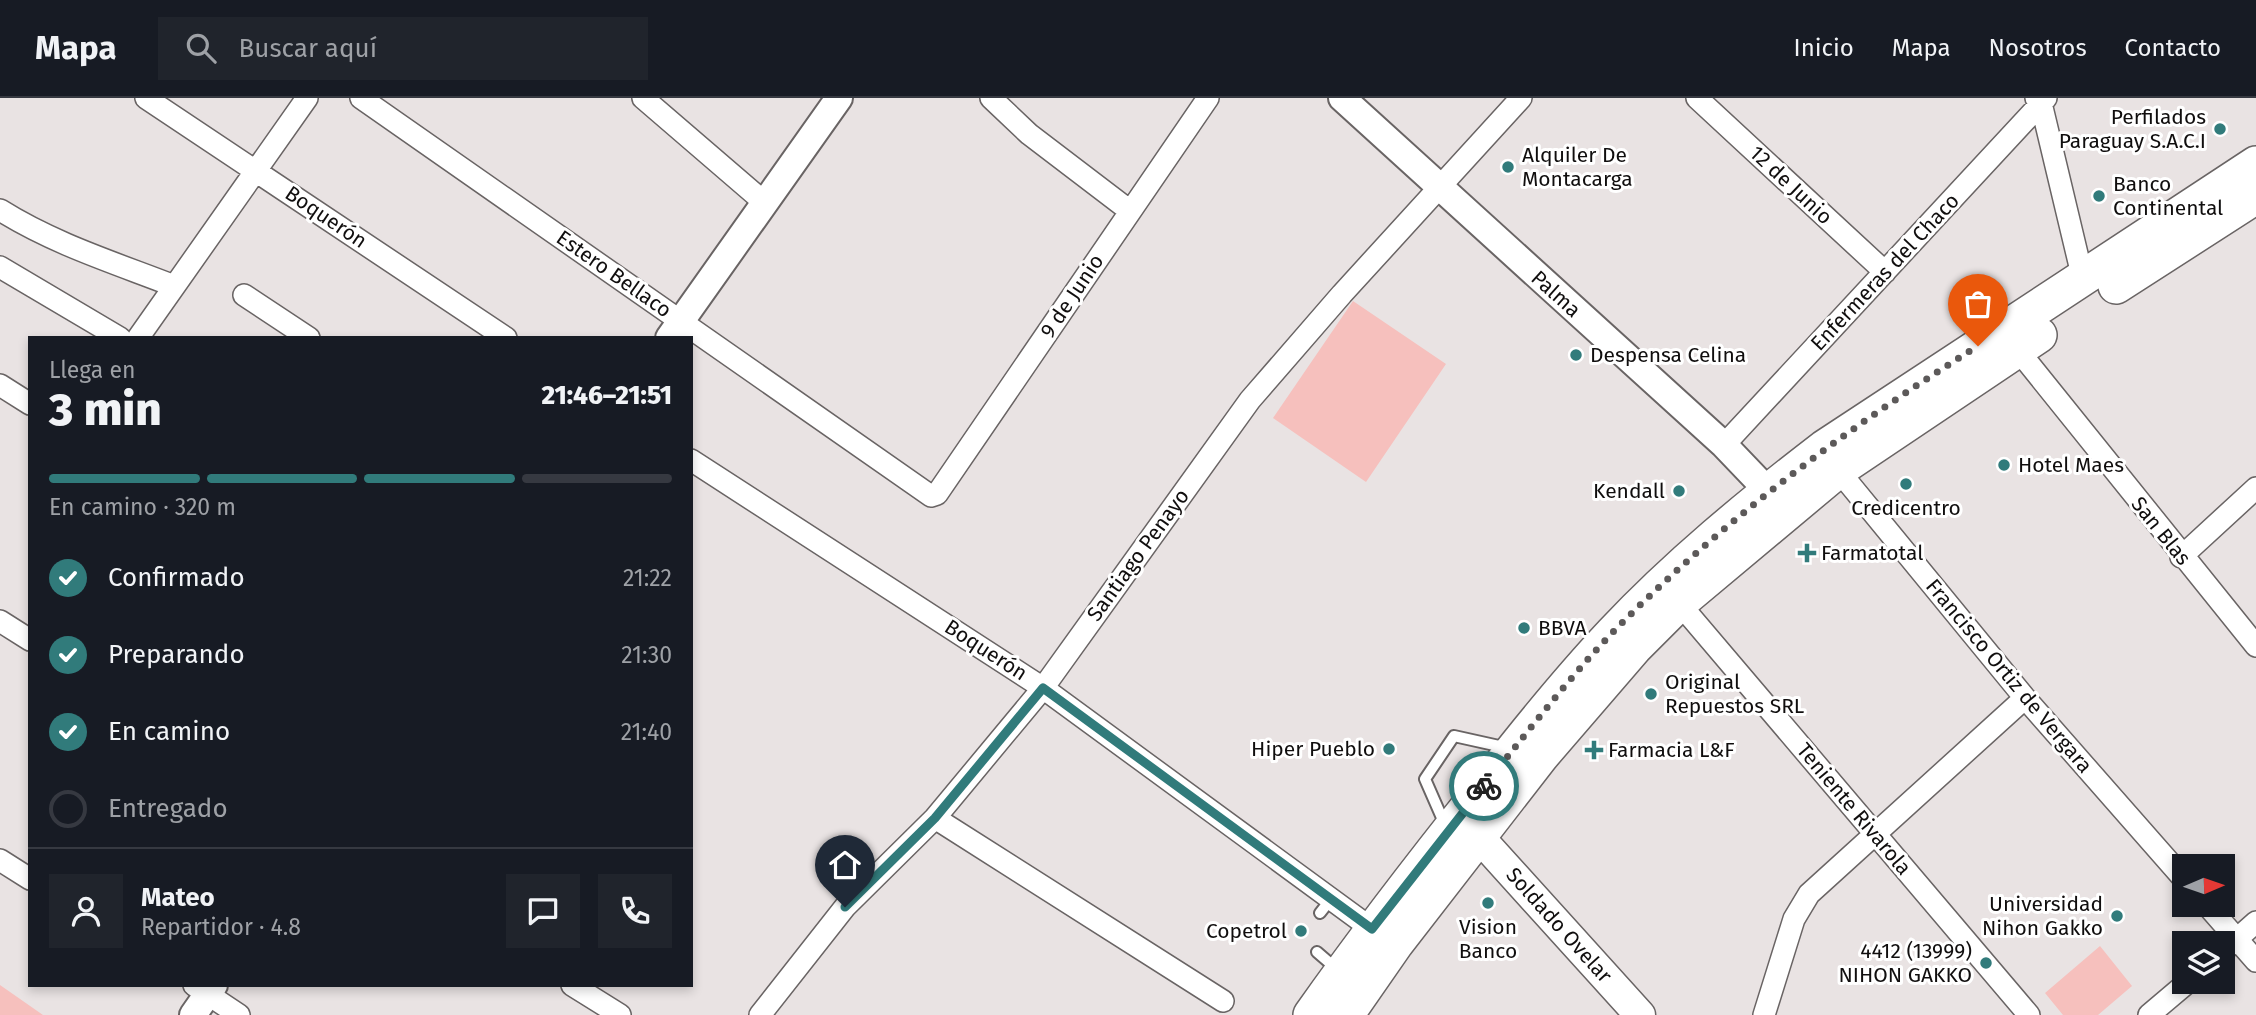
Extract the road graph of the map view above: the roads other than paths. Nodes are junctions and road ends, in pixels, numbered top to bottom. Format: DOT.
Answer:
graph roads {
  1 [pos="146,98"];
  2 [pos="307,98"];
  3 [pos="361,98"];
  4 [pos="643,98"];
  5 [pos="839,98"];
  6 [pos="991,98"];
  7 [pos="1208,98"];
  8 [pos="1342,98"];
  9 [pos="1521,98"];
  10 [pos="1698,98"];
  11 [pos="2041,100"];
  12 [pos="2256,164"];
  13 [pos="257,171"];
  14 [pos="1440,189"];
  15 [pos="2256,196"];
  16 [pos="765,203"];
  17 [pos="0,210"];
  18 [pos="1130,211"];
  19 [pos="0,267"];
  20 [pos="1885,272"];
  21 [pos="2083,279"];
  22 [pos="174,286"];
  23 [pos="244,295"];
  24 [pos="675,329"];
  25 [pos="117,336"];
  26 [pos="139,336"];
  27 [pos="306,336"];
  28 [pos="503,336"];
  29 [pos="693,341"];
  30 [pos="2017,349"];
  31 [pos="0,385"];
  32 [pos="28,403"];
  33 [pos="1724,445"];
  34 [pos="693,461"];
  35 [pos="1838,470"];
  36 [pos="2256,488"];
  37 [pos="1768,491"];
  38 [pos="937,494"];
  39 [pos="2181,557"];
  40 [pos="1679,603"];
  41 [pos="0,621"];
  42 [pos="28,639"];
  43 [pos="2256,646"];
  44 [pos="1043,688"];
  45 [pos="2025,698"];
  46 [pos="1514,749"];
  47 [pos="935,818"];
  48 [pos="1462,828"];
  49 [pos="1875,834"];
  50 [pos="0,860"];
  51 [pos="2172,865"];
  52 [pos="28,878"];
  53 [pos="2256,922"];
  54 [pos="1372,929"];
  55 [pos="2235,941"];
  56 [pos="2235,949"];
  57 [pos="2256,961"];
  58 [pos="575,987"];
  59 [pos="2174,994"];
  60 [pos="202,995"];
  61 [pos="1223,1001"];
  62 [pos="239,1015"];
  63 [pos="620,1015"];
  64 [pos="760,1015"];
  65 [pos="1311,1015"];
  66 [pos="1346,1015"];
  67 [pos="1640,1015"];
  68 [pos="1765,1015"];
  69 [pos="2029,1015"];
  70 [pos="2149,1015"];
  1 -- 13 [label="street, Boquerón"];
  2 -- 13 [label="street"];
  3 -- 24 [label="street, Estero Bellaco"];
  4 -- 16 [label="street"];
  5 -- 16 [label="street"];
  6 -- 18 [label="street"];
  7 -- 18 [label="street, 9 de Junio"];
  8 -- 14 [label="street, Palma"];
  9 -- 14 [label="street, Santiago Penayo"];
  10 -- 20 [label="street, 12 de Junio"];
  11 -- 20 [label="street, Enfermeras del Chaco"];
  11 -- 21 [label="street"];
  12 -- 21 [label="highway"];
  13 -- 22 [label="street"];
  13 -- 28 [label="street, Boquerón"];
  14 -- 33 [label="street, Palma"];
  14 -- 44 [label="street, Santiago Penayo"];
  15 -- 30 [label="highway"];
  16 -- 24 [label="street"];
  17 -- 22 [label="street"];
  18 -- 38 [label="street, 9 de Junio"];
  19 -- 25 [label="street"];
  20 -- 33 [label="street, Enfermeras del Chaco"];
  21 -- 37 [label="highway"];
  22 -- 26 [label="street"];
  23 -- 27 [label="street"];
  29 -- 38 [label="street, Estero Bellaco"];
  30 -- 35 [label="highway"];
  30 -- 39 [label="street, San Blas"];
  31 -- 32 [label="street"];
  33 -- 37 [label="street, Palma"];
  34 -- 44 [label="street, Boquerón"];
  35 -- 40 [label="highway"];
  35 -- 45 [label="street, Francisco Ortiz de Vergara"];
  36 -- 39 [label="street"];
  37 -- 46 [label="highway"];
  39 -- 43 [label="street, San Blas"];
  40 -- 48 [label="highway"];
  40 -- 49 [label="street, Teniente Rivarola"];
  41 -- 42 [label="street"];
  44 -- 47 [label="street, Santiago Penayo"];
  44 -- 54 [label="street, Boquerón"];
  45 -- 49 [label="street"];
  45 -- 51 [label="street, Francisco Ortiz de Vergara"];
  46 -- 48 [label="highway"];
  46 -- 48 [label="lane"];
  47 -- 61 [label="street"];
  47 -- 64 [label="street, Santiago Penayo"];
  48 -- 54 [label="highway"];
  48 -- 66 [label="highway"];
  48 -- 67 [label="main road, Soldado Ovelar"];
  49 -- 68 [label="street"];
  49 -- 69 [label="street, Teniente Rivarola"];
  50 -- 52 [label="street"];
  53 -- 55 [label="street"];
  54 -- 65 [label="highway"];
  56 -- 57 [label="street"];
  58 -- 63 [label="street"];
  59 -- 70 [label="street"];
  60 -- 62 [label="street"];
}
